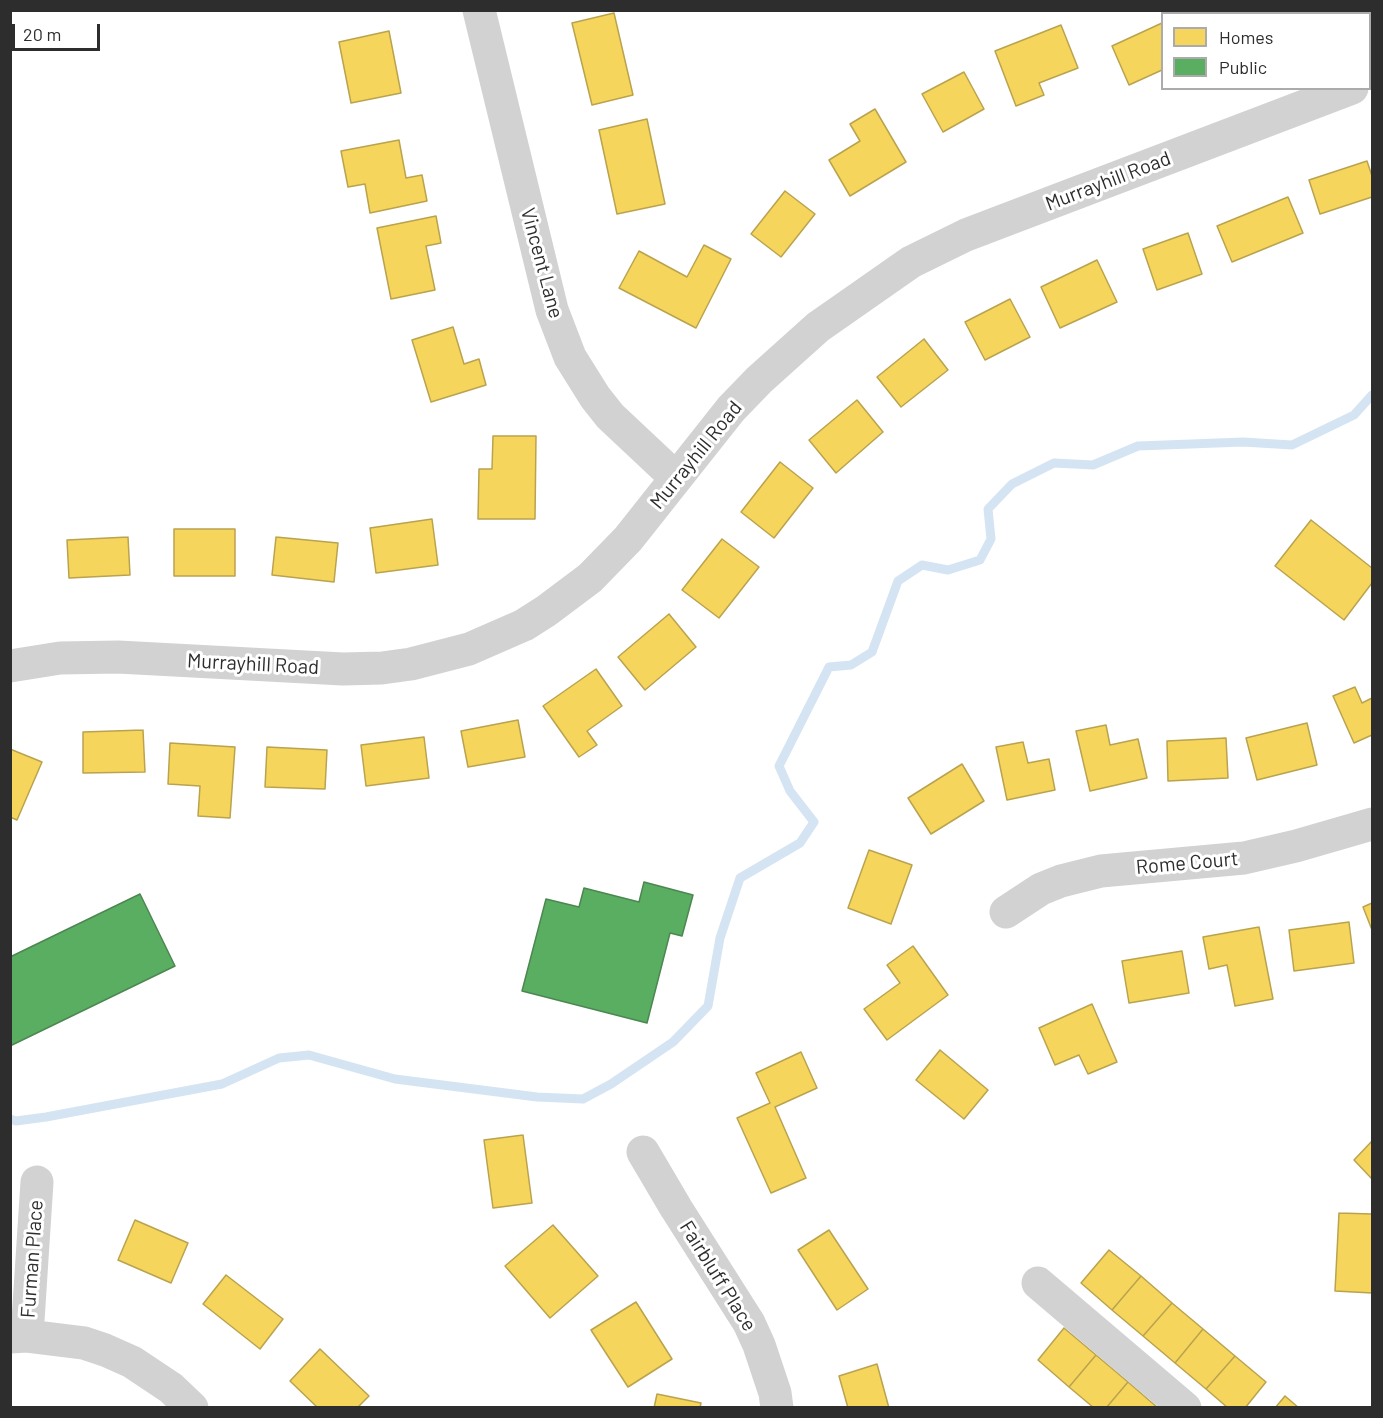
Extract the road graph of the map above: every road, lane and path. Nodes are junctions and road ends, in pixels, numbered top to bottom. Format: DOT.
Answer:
graph roads {
  1 [pos="479,10"];
  2 [pos="1347,90"];
  3 [pos="676,478"];
  4 [pos="10,666"];
  5 [pos="1372,824"];
  6 [pos="1006,912"];
  7 [pos="643,1152"];
  8 [pos="37,1182"];
  9 [pos="1038,1282"];
  10 [pos="19,1336"];
  11 [pos="192,1407"];
  12 [pos="777,1407"];
  13 [pos="1185,1407"];
  1 -- 3 [label="street, Vincent Lane"];
  2 -- 3 [label="street, Murrayhill Road"];
  3 -- 4 [label="street, Murrayhill Road"];
  5 -- 6 [label="street, Rome Court"];
  7 -- 12 [label="street, Fairbluff Place"];
  8 -- 10 [label="street, Furman Place"];
  9 -- 13 [label="street"];
  10 -- 11 [label="street"];
}
